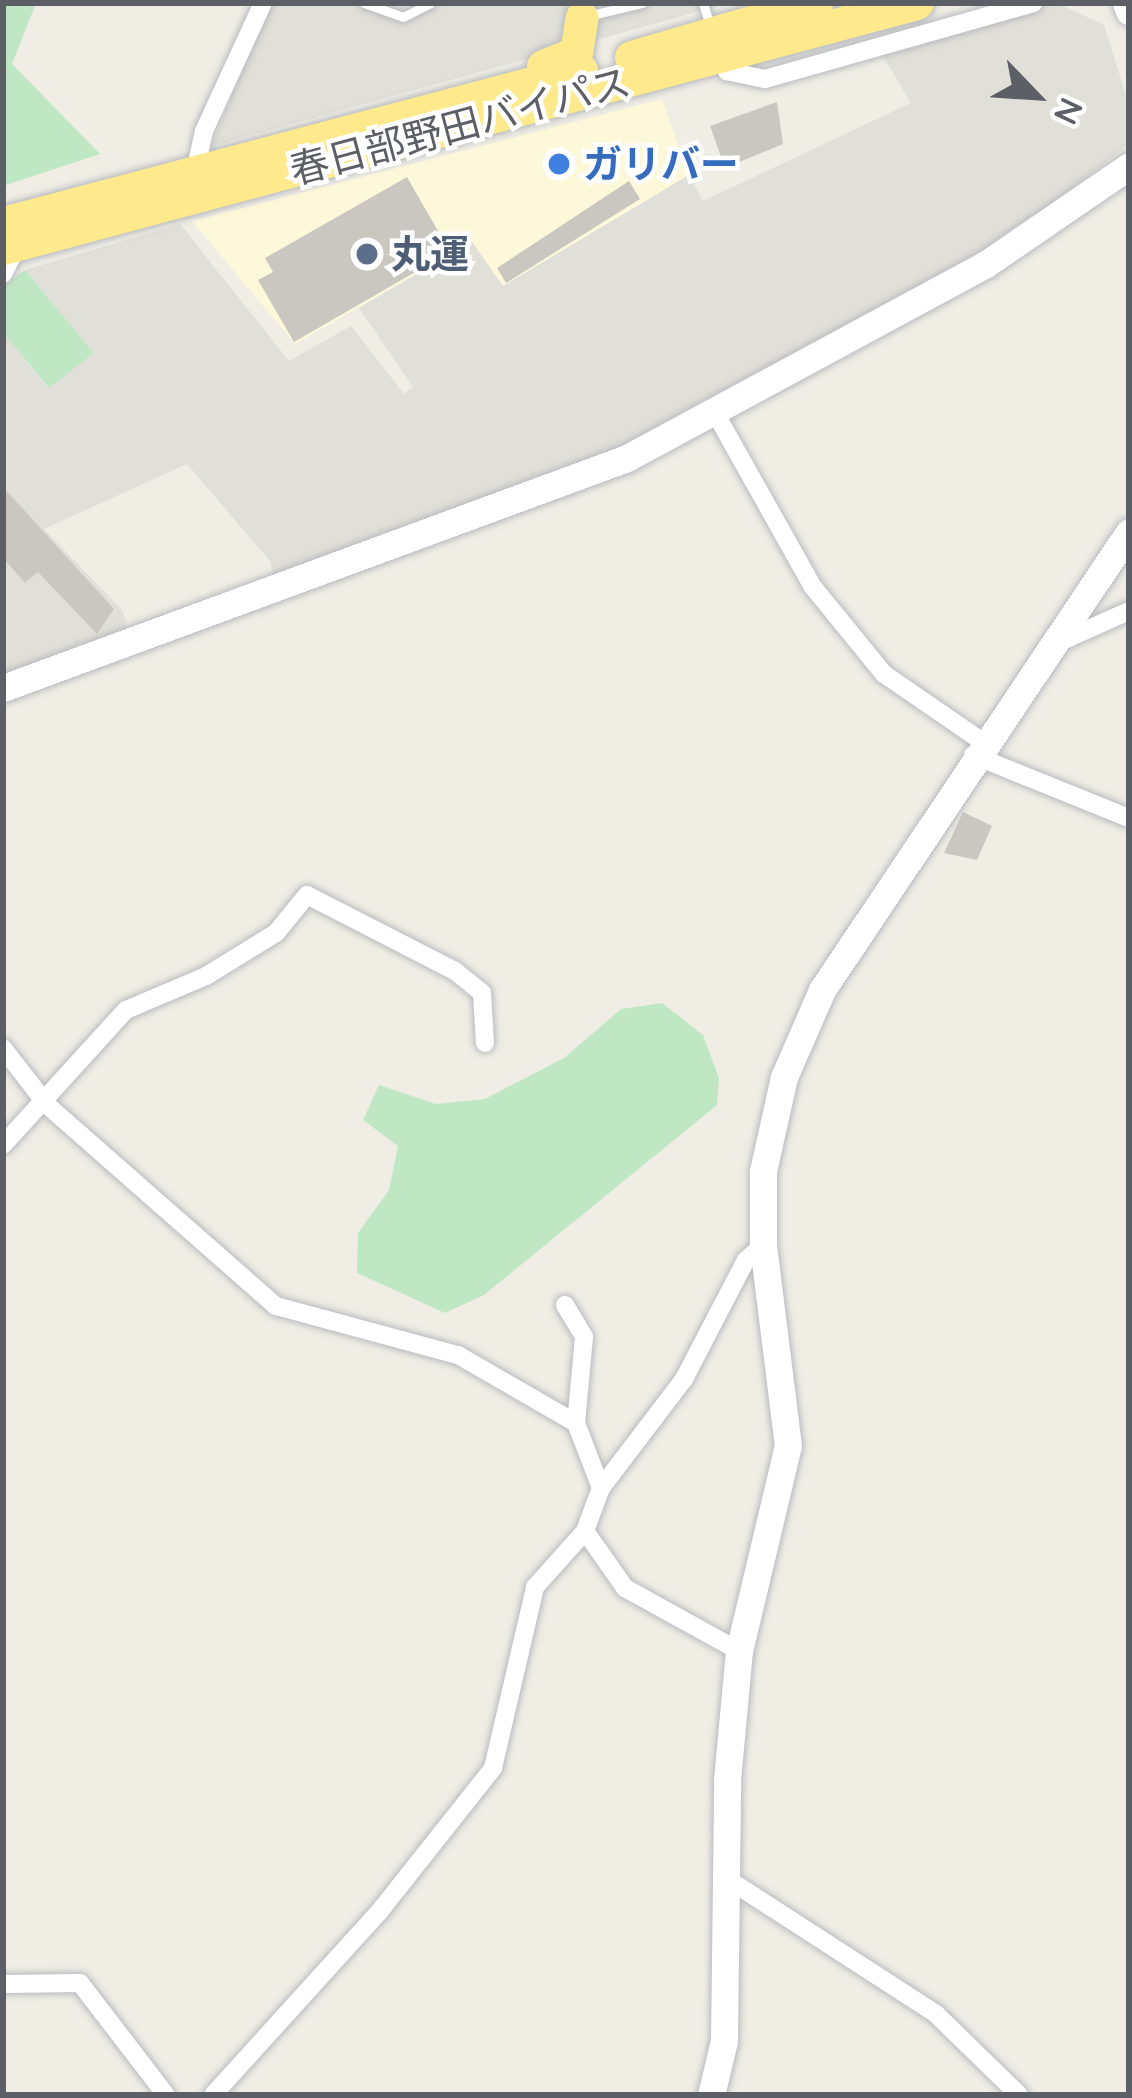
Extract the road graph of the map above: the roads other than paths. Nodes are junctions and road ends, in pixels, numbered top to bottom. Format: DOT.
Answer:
graph roads {
  1 [pos="263,3"];
  2 [pos="364,3"];
  3 [pos="431,3"];
  4 [pos="642,3"];
  5 [pos="816,3"];
  6 [pos="916,3"];
  7 [pos="1033,3"];
  8 [pos="582,17"];
  9 [pos="878,30"];
  10 [pos="713,31"];
  11 [pos="447,105"];
  12 [pos="1129,166"];
  13 [pos="195,172"];
  14 [pos="7,247"];
  15 [pos="713,409"];
  16 [pos="1129,532"];
  17 [pos="1129,611"];
  18 [pos="1056,644"];
  19 [pos="3,688"];
  20 [pos="978,749"];
  21 [pos="1129,818"];
  22 [pos="485,1043"];
  23 [pos="3,1048"];
  24 [pos="47,1105"];
  25 [pos="3,1144"];
  26 [pos="763,1245"];
  27 [pos="565,1305"];
  28 [pos="576,1423"];
  29 [pos="601,1488"];
  30 [pos="585,1532"];
  31 [pos="739,1651"];
  32 [pos="729,1880"];
  33 [pos="3,1984"];
  34 [pos="166,2095"];
  35 [pos="213,2095"];
  36 [pos="711,2095"];
  37 [pos="1019,2095"];
  1 -- 13 [label="street"];
  2 -- 3 [label="lane"];
  4 -- 8 [label="lane"];
  5 -- 10 [label="highway, 春日部野田バイパス"];
  6 -- 9 [label="highway, 春日部野田バイパス"];
  7 -- 9 [label="street"];
  8 -- 11 [label="highway"];
  9 -- 10 [label="highway, 春日部野田バイパス"];
  10 -- 11 [label="highway, 春日部野田バイパス"];
  10 -- 14 [label="highway, 春日部野田バイパス"];
  11 -- 13 [label="highway, 春日部野田バイパス"];
  12 -- 15 [label="street"];
  13 -- 14 [label="highway, 春日部野田バイパス"];
  15 -- 19 [label="street"];
  15 -- 20 [label="street"];
  16 -- 18 [label="street"];
  17 -- 18 [label="street"];
  18 -- 20 [label="street"];
  20 -- 21 [label="street"];
  20 -- 26 [label="street"];
  22 -- 24 [label="street"];
  23 -- 24 [label="street"];
  24 -- 25 [label="street"];
  24 -- 28 [label="street"];
  26 -- 29 [label="street"];
  26 -- 31 [label="street"];
  27 -- 28 [label="street"];
  28 -- 29 [label="street"];
  29 -- 30 [label="street"];
  30 -- 31 [label="street"];
  30 -- 35 [label="street"];
  31 -- 32 [label="street"];
  32 -- 36 [label="street"];
  32 -- 37 [label="street"];
  33 -- 34 [label="street"];
}
